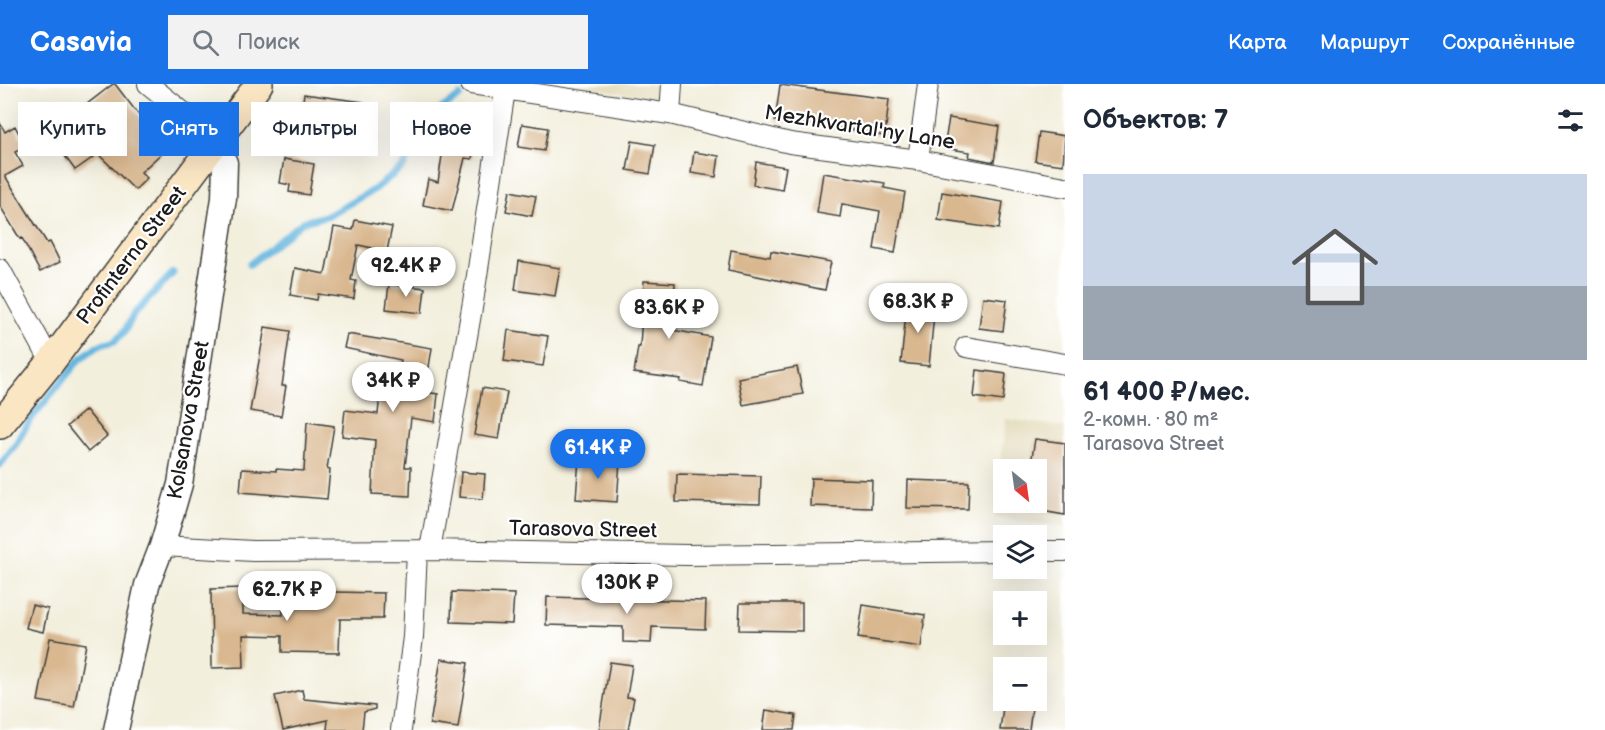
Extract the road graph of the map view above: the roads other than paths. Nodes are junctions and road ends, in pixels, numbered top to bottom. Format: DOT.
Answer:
graph roads {
  1 [pos="148,84"];
  2 [pos="259,84"];
  3 [pos="471,84"];
  4 [pos="672,84"];
  5 [pos="928,84"];
  6 [pos="505,90"];
  7 [pos="170,102"];
  8 [pos="239,111"];
  9 [pos="670,114"];
  10 [pos="206,156"];
  11 [pos="222,156"];
  12 [pos="918,160"];
  13 [pos="1065,187"];
  14 [pos="0,270"];
  15 [pos="966,347"];
  16 [pos="51,362"];
  17 [pos="1065,364"];
  18 [pos="0,425"];
  19 [pos="162,546"];
  20 [pos="423,550"];
  21 [pos="1047,550"];
  22 [pos="993,551"];
  23 [pos="1065,551"];
  24 [pos="116,730"];
  25 [pos="401,730"];
  1 -- 7 [label="street"];
  2 -- 8 [label="main road, Profinterna Street"];
  3 -- 6 [label="street, Mezhkvartal'ny Lane"];
  4 -- 9 [label="street"];
  5 -- 12 [label="street"];
  6 -- 9 [label="street, Mezhkvartal'ny Lane"];
  6 -- 20 [label="street"];
  9 -- 12 [label="street, Mezhkvartal'ny Lane"];
  10 -- 16 [label="main road, Profinterna Street"];
  11 -- 19 [label="street, Kolsanova Street"];
  12 -- 13 [label="street, Mezhkvartal'ny Lane"];
  14 -- 16 [label="street"];
  15 -- 17 [label="street"];
  16 -- 18 [label="main road, Profinterna Street"];
  19 -- 20 [label="street, Tarasova Street"];
  19 -- 24 [label="street, Kolsanova Street"];
  20 -- 22 [label="street, Tarasova Street"];
  20 -- 25 [label="street"];
  21 -- 23 [label="street"];
}
